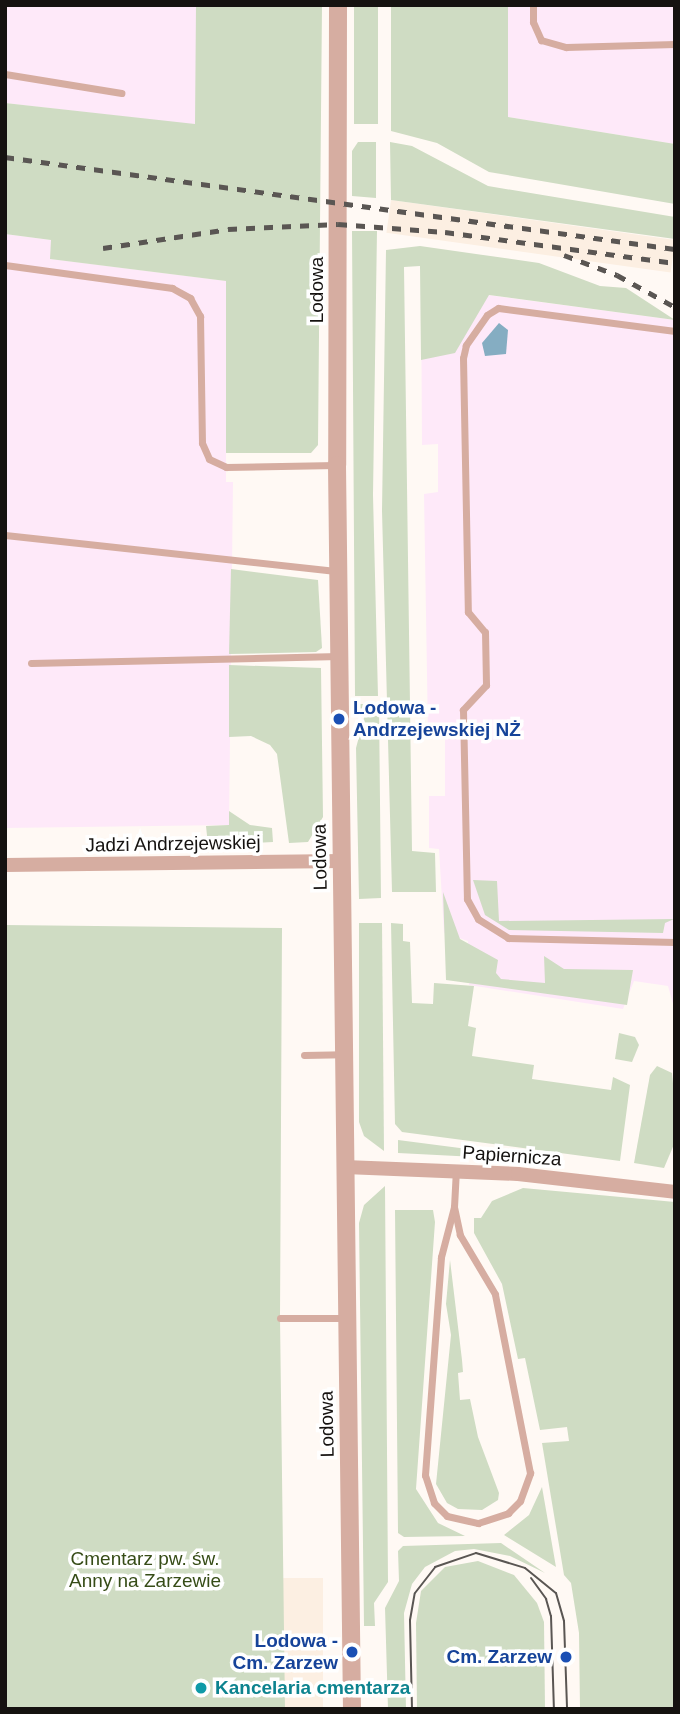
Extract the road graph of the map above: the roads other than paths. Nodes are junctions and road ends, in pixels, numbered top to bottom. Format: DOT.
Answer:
graph roads {
  1 [pos="338,5"];
  2 [pos="533,5"];
  3 [pos="675,44"];
  4 [pos="5,74"];
  5 [pos="121,93"];
  6 [pos="5,265"];
  7 [pos="675,331"];
  8 [pos="337,465"];
  9 [pos="5,535"];
  10 [pos="339,571"];
  11 [pos="340,656"];
  12 [pos="31,663"];
  13 [pos="342,861"];
  14 [pos="5,865"];
  15 [pos="675,942"];
  16 [pos="344,1054"];
  17 [pos="304,1055"];
  18 [pos="345,1167"];
  19 [pos="456,1171"];
  20 [pos="675,1192"];
  21 [pos="454,1206"];
  22 [pos="280,1318"];
  23 [pos="347,1318"];
  24 [pos="352,1709"];
  1 -- 8 [label="street, Lodowa"];
  2 -- 3 [label="lane"];
  4 -- 5 [label="lane"];
  6 -- 8 [label="lane"];
  7 -- 15 [label="lane"];
  8 -- 10 [label="street, Lodowa"];
  9 -- 10 [label="lane"];
  10 -- 11 [label="street, Lodowa"];
  11 -- 12 [label="lane"];
  11 -- 13 [label="street, Lodowa"];
  13 -- 14 [label="street, Jadzi Andrzejewskiej"];
  13 -- 16 [label="street, Lodowa"];
  16 -- 17 [label="lane"];
  16 -- 18 [label="street, Lodowa"];
  18 -- 19 [label="street, Papiernicza"];
  18 -- 23 [label="street, Lodowa"];
  19 -- 20 [label="street, Papiernicza"];
  19 -- 21 [label="lane"];
  21 -- 21 [label="lane"];
  22 -- 23 [label="lane"];
  23 -- 24 [label="street, Lodowa"];
}
